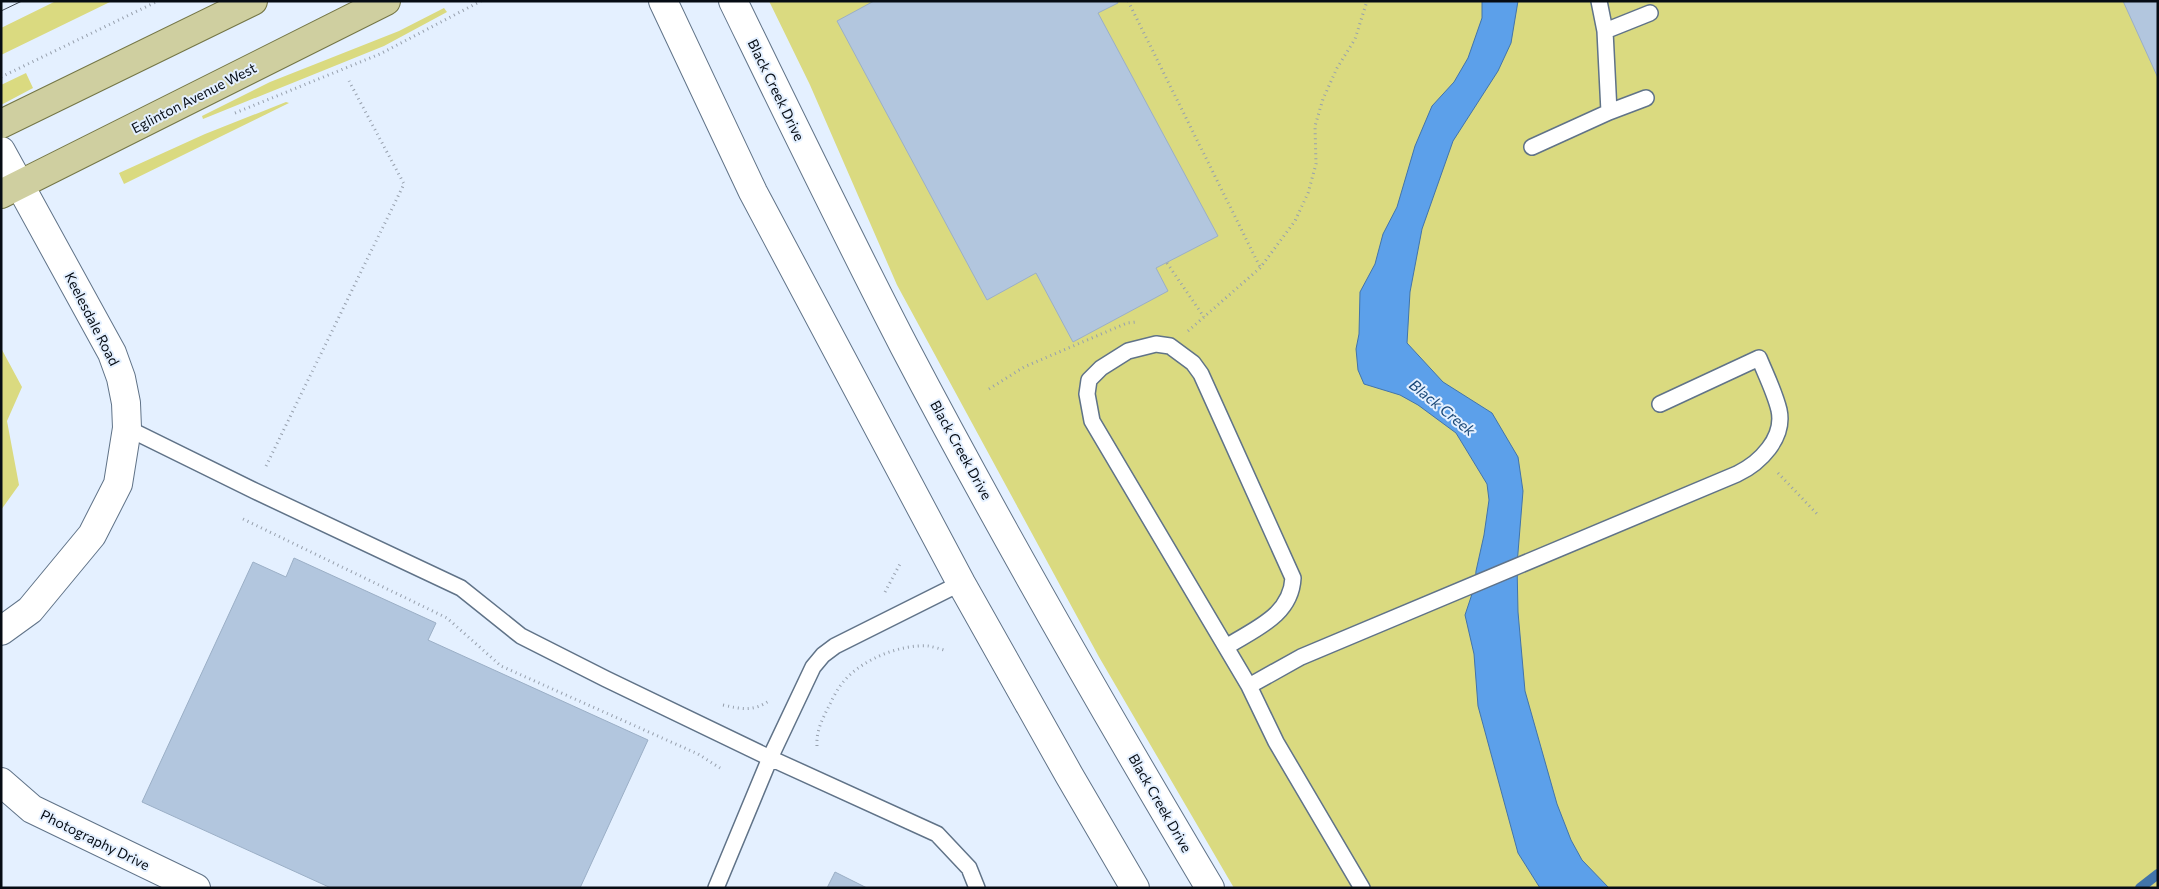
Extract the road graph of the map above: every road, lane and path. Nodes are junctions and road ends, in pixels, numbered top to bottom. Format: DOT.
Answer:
graph roads {
  1 [pos="158,1"];
  2 [pos="253,1"];
  3 [pos="386,1"];
  4 [pos="482,1"];
  5 [pos="663,1"];
  6 [pos="733,1"];
  7 [pos="1128,1"];
  8 [pos="1367,1"];
  9 [pos="1599,1"];
  10 [pos="1650,13"];
  11 [pos="1605,31"];
  12 [pos="1,77"];
  13 [pos="349,81"];
  14 [pos="1646,98"];
  15 [pos="1609,112"];
  16 [pos="229,116"];
  17 [pos="1,124"];
  18 [pos="1532,147"];
  19 [pos="1,152"];
  20 [pos="10,189"];
  21 [pos="1168,263"];
  22 [pos="1260,268"];
  23 [pos="1204,317"];
  24 [pos="1187,331"];
  25 [pos="1024,366"];
  26 [pos="989,389"];
  27 [pos="1660,404"];
  28 [pos="127,428"];
  29 [pos="1763,457"];
  30 [pos="266,466"];
  31 [pos="1819,516"];
  32 [pos="242,519"];
  33 [pos="961,584"];
  34 [pos="1,631"];
  35 [pos="1226,647"];
  36 [pos="947,651"];
  37 [pos="1249,686"];
  38 [pos="817,746"];
  39 [pos="770,758"];
  40 [pos="720,768"];
  41 [pos="1,782"];
  42 [pos="196,888"];
  43 [pos="716,888"];
  44 [pos="977,888"];
  45 [pos="1135,888"];
  46 [pos="1210,888"];
  47 [pos="1362,888"];
  1 -- 12 [label="path"];
  2 -- 17 [label="main road"];
  3 -- 20 [label="main road, Eglinton Avenue West"];
  4 -- 16 [label="path"];
  5 -- 33 [label="main road"];
  6 -- 46 [label="main road, Black Creek Drive"];
  7 -- 22 [label="path"];
  8 -- 22 [label="path"];
  9 -- 11 [label="lane"];
  10 -- 11 [label="lane"];
  11 -- 15 [label="lane"];
  13 -- 30 [label="path"];
  14 -- 15 [label="lane"];
  15 -- 18 [label="lane"];
  19 -- 20 [label="main road, Keelesdale Road"];
  20 -- 28 [label="main road, Keelesdale Road"];
  21 -- 23 [label="path"];
  22 -- 23 [label="path"];
  23 -- 24 [label="path"];
  25 -- 26 [label="path"];
  27 -- 29 [label="lane"];
  28 -- 34 [label="main road, Keelesdale Road"];
  28 -- 39 [label="lane"];
  29 -- 31 [label="path"];
  29 -- 37 [label="lane"];
  32 -- 40 [label="path"];
  33 -- 39 [label="lane"];
  33 -- 45 [label="main road"];
  35 -- 35 [label="lane"];
  35 -- 37 [label="lane"];
  36 -- 38 [label="path"];
  37 -- 47 [label="lane"];
  39 -- 43 [label="lane"];
  39 -- 44 [label="lane"];
  41 -- 42 [label="main road, Photography Drive"];
}
